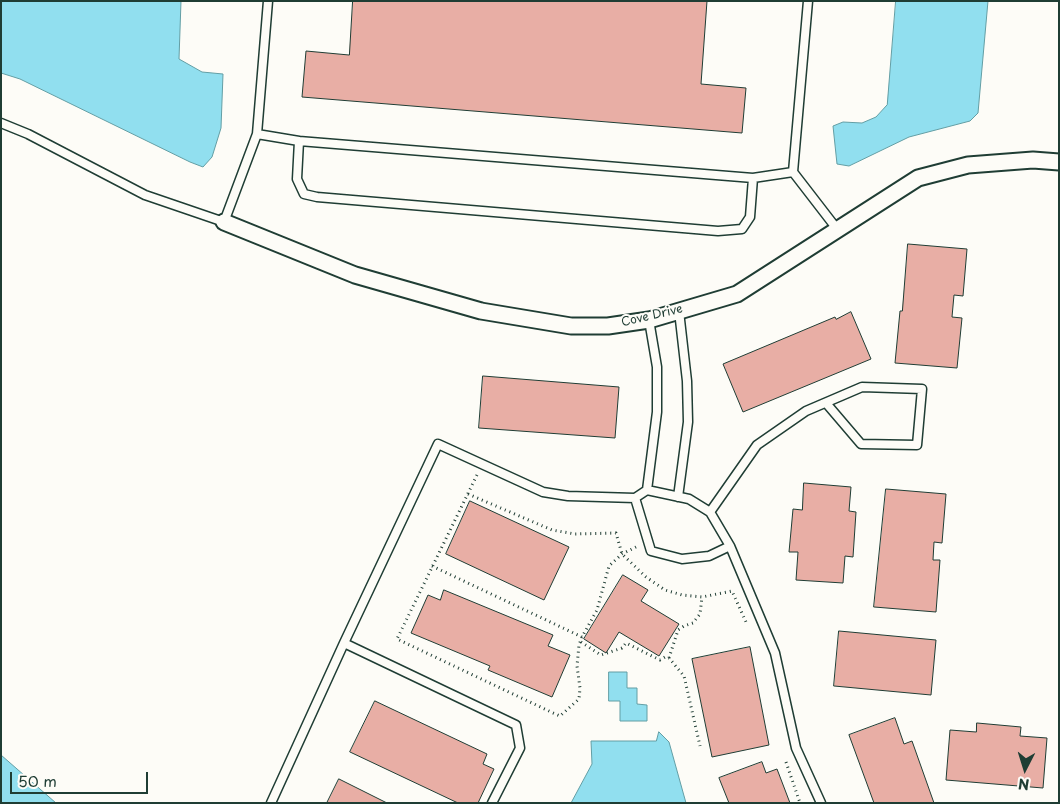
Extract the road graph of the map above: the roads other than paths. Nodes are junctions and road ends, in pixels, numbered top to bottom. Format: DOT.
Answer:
graph roads {
  1 [pos="268,1"];
  2 [pos="808,1"];
  3 [pos="1,123"];
  4 [pos="257,134"];
  5 [pos="300,141"];
  6 [pos="1059,162"];
  7 [pos="793,172"];
  8 [pos="753,178"];
  9 [pos="224,222"];
  10 [pos="837,229"];
  11 [pos="679,311"];
  12 [pos="649,320"];
  13 [pos="826,402"];
  14 [pos="647,490"];
  15 [pos="678,496"];
  16 [pos="636,498"];
  17 [pos="710,512"];
  18 [pos="730,546"];
  19 [pos="344,643"];
  20 [pos="271,803"];
  21 [pos="492,803"];
  22 [pos="821,803"];
  1 -- 4 [label="lane"];
  2 -- 7 [label="lane"];
  3 -- 9 [label="lane"];
  4 -- 5 [label="lane"];
  4 -- 9 [label="lane"];
  5 -- 8 [label="lane"];
  5 -- 8 [label="lane"];
  6 -- 10 [label="street, Cove Drive"];
  7 -- 8 [label="lane"];
  7 -- 10 [label="lane"];
  9 -- 12 [label="street, Cove Drive"];
  10 -- 11 [label="street, Cove Drive"];
  11 -- 12 [label="street, Cove Drive"];
  11 -- 15 [label="lane"];
  12 -- 14 [label="lane"];
  13 -- 13 [label="lane"];
  13 -- 17 [label="lane"];
  14 -- 15 [label="lane"];
  14 -- 16 [label="lane"];
  15 -- 17 [label="lane"];
  16 -- 18 [label="lane"];
  16 -- 19 [label="lane"];
  17 -- 18 [label="lane"];
  18 -- 22 [label="lane"];
  19 -- 20 [label="lane"];
  19 -- 21 [label="lane"];
}
